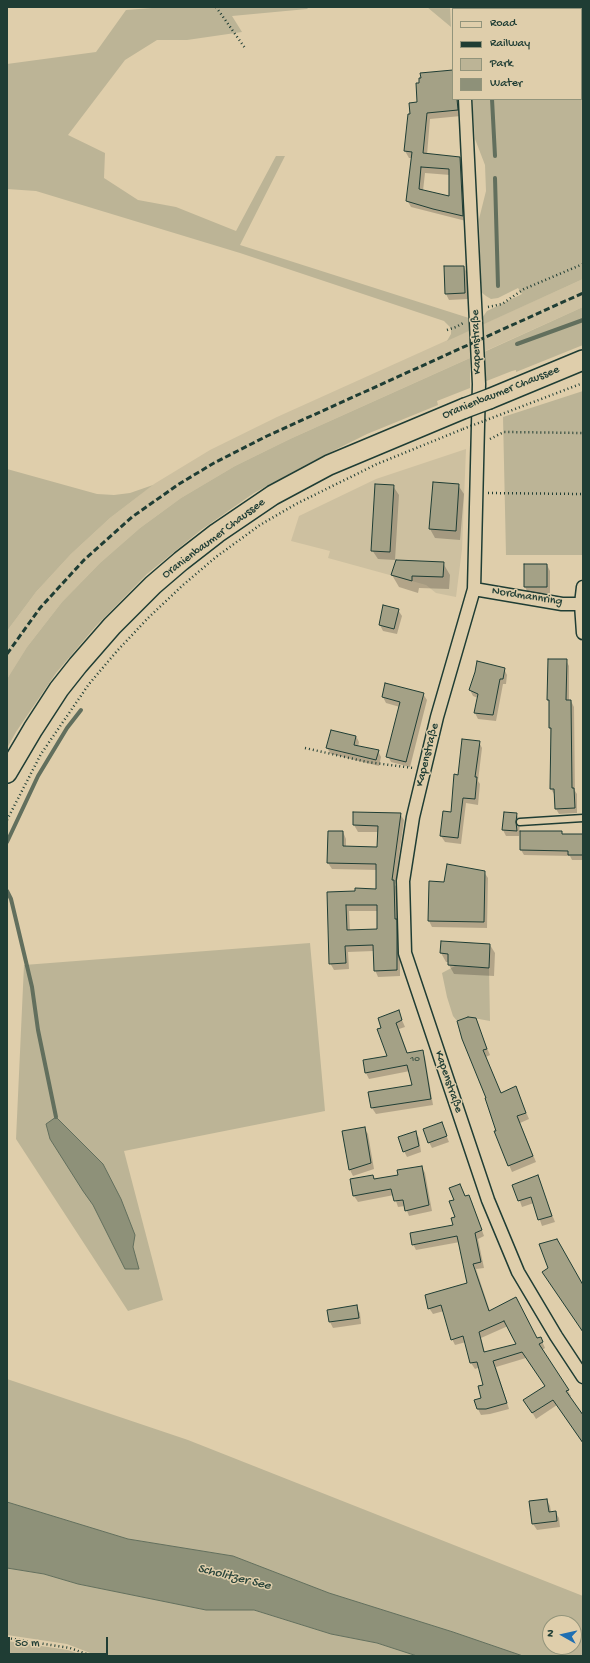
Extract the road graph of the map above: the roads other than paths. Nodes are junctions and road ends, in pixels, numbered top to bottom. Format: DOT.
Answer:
graph roads {
  1 [pos="465,100"];
  2 [pos="583,360"];
  3 [pos="583,587"];
  4 [pos="474,589"];
  5 [pos="581,604"];
  6 [pos="583,633"];
  7 [pos="7,773"];
  8 [pos="583,818"];
  9 [pos="520,822"];
  10 [pos="583,1377"];
  1 -- 4 [label="street, Kapenstraße"];
  2 -- 7 [label="main road, Oranienbaumer Chaussee, bridge"];
  3 -- 5 [label="street"];
  4 -- 5 [label="street, Nordmannring"];
  4 -- 10 [label="street, Kapenstraße"];
  5 -- 6 [label="street"];
  8 -- 9 [label="lane"];
}
